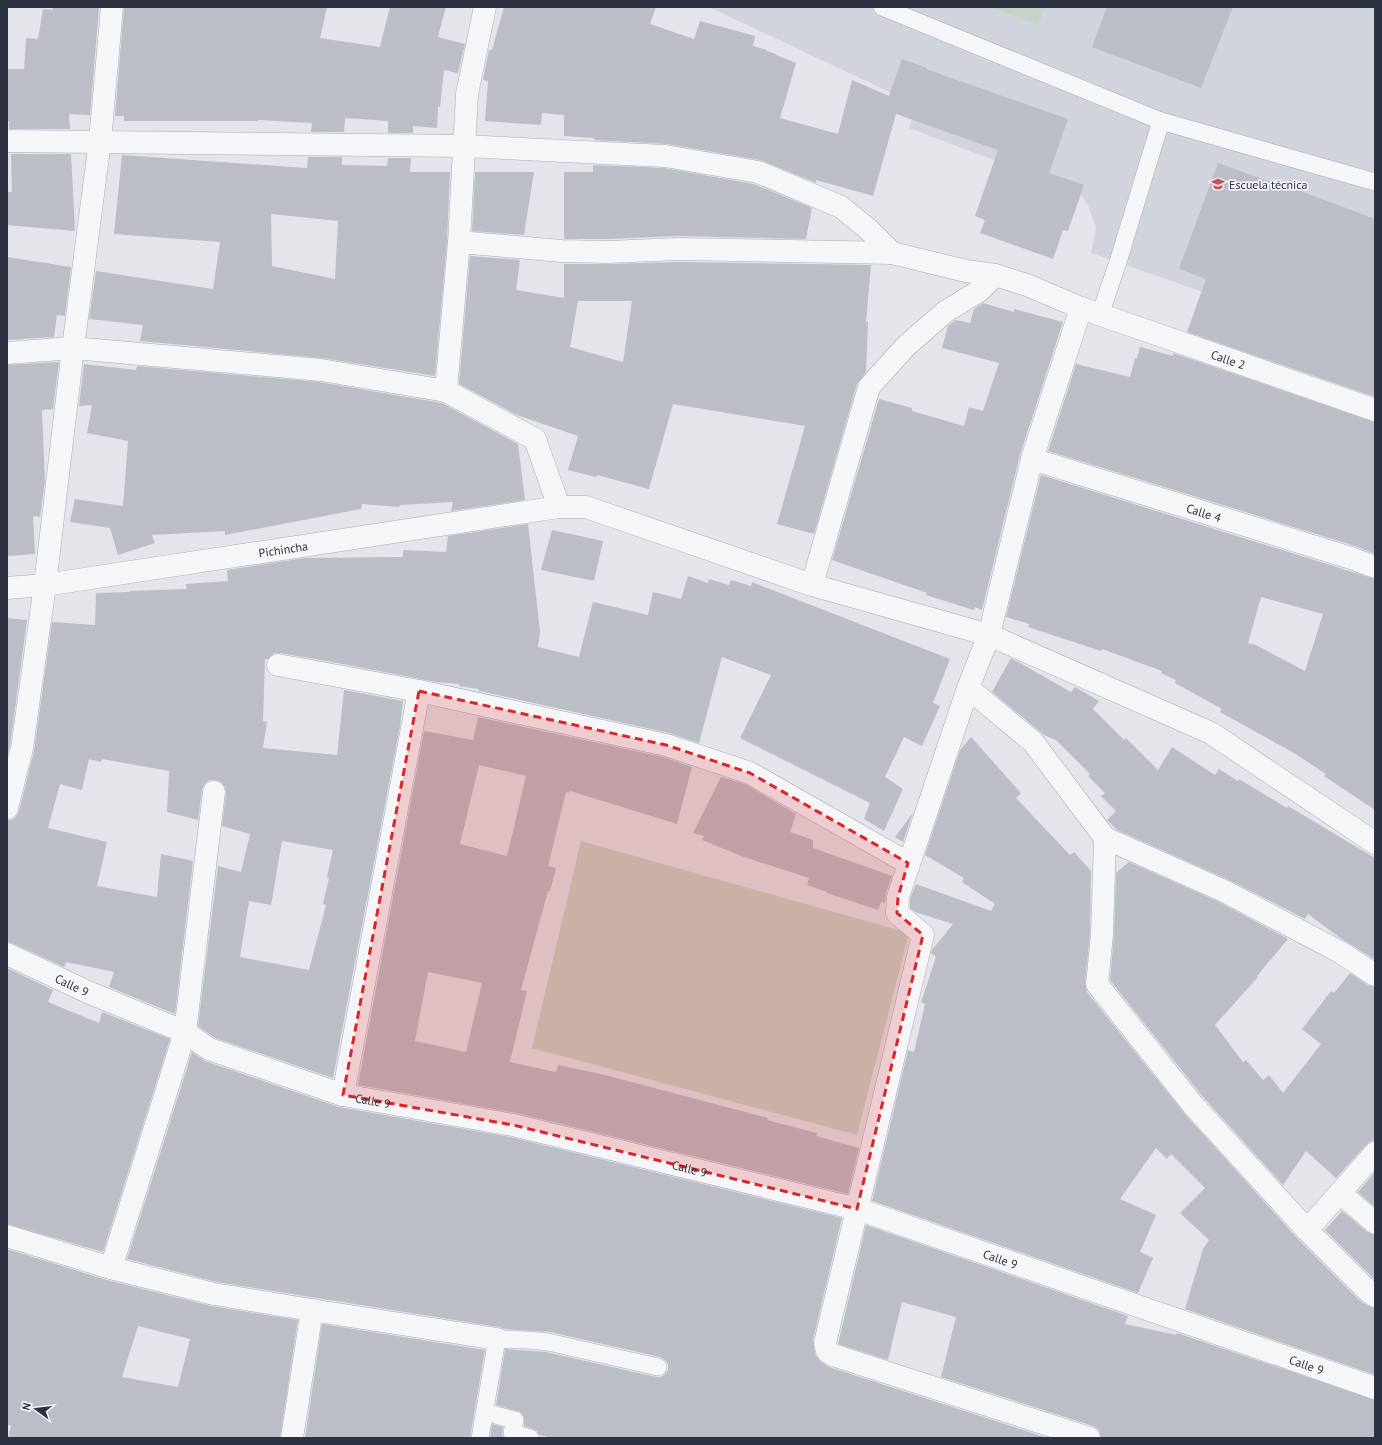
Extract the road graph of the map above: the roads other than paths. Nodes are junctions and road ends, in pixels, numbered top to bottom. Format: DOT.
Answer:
graph roads {
  1 [pos="112,7"];
  2 [pos="485,7"];
  3 [pos="882,7"];
  4 [pos="1161,121"];
  5 [pos="7,141"];
  6 [pos="100,141"];
  7 [pos="464,146"];
  8 [pos="1375,182"];
  9 [pos="459,242"];
  10 [pos="892,252"];
  11 [pos="995,275"];
  12 [pos="1090,312"];
  13 [pos="73,348"];
  14 [pos="7,353"];
  15 [pos="446,391"];
  16 [pos="1375,410"];
  17 [pos="1032,459"];
  18 [pos="559,507"];
  19 [pos="1375,567"];
  20 [pos="45,585"];
  21 [pos="812,585"];
  22 [pos="7,588"];
  23 [pos="989,635"];
  24 [pos="278,665"];
  25 [pos="968,688"];
  26 [pos="419,691"];
  27 [pos="214,792"];
  28 [pos="7,808"];
  29 [pos="1105,838"];
  30 [pos="1375,843"];
  31 [pos="908,863"];
  32 [pos="7,954"];
  33 [pos="1375,975"];
  34 [pos="186,1032"];
  35 [pos="343,1095"];
  36 [pos="1375,1153"];
  37 [pos="1340,1193"];
  38 [pos="857,1209"];
  39 [pos="1375,1223"];
  40 [pos="1307,1230"];
  41 [pos="7,1236"];
  42 [pos="111,1268"];
  43 [pos="1375,1296"];
  44 [pos="312,1310"];
  45 [pos="497,1339"];
  46 [pos="658,1367"];
  47 [pos="1375,1388"];
  48 [pos="485,1412"];
  49 [pos="292,1438"];
  50 [pos="480,1438"];
  51 [pos="530,1438"];
  52 [pos="1089,1438"];
  1 -- 6 [label="street"];
  2 -- 7 [label="street"];
  3 -- 4 [label="lane"];
  4 -- 8 [label="lane"];
  4 -- 12 [label="lane"];
  5 -- 6 [label="street"];
  6 -- 7 [label="street"];
  6 -- 13 [label="street"];
  7 -- 9 [label="street"];
  7 -- 10 [label="street"];
  9 -- 10 [label="street, Calle 2"];
  9 -- 15 [label="street"];
  10 -- 11 [label="street, Calle 2"];
  11 -- 12 [label="street, Calle 2"];
  11 -- 21 [label="street"];
  12 -- 16 [label="street, Calle 2"];
  12 -- 17 [label="street"];
  13 -- 14 [label="street"];
  13 -- 15 [label="street"];
  13 -- 20 [label="street"];
  15 -- 18 [label="street"];
  17 -- 19 [label="street, Calle 4"];
  17 -- 23 [label="street"];
  18 -- 20 [label="street, Pichincha"];
  18 -- 21 [label="street, Pichincha"];
  20 -- 22 [label="street, Pichincha"];
  20 -- 28 [label="street"];
  21 -- 23 [label="street, Pichincha"];
  23 -- 25 [label="street"];
  23 -- 30 [label="street, Pichincha"];
  24 -- 26 [label="street"];
  25 -- 29 [label="street"];
  25 -- 31 [label="street"];
  26 -- 31 [label="street"];
  26 -- 35 [label="street"];
  27 -- 34 [label="street"];
  29 -- 33 [label="street"];
  29 -- 40 [label="street"];
  31 -- 38 [label="street"];
  32 -- 34 [label="street, Calle 9"];
  34 -- 35 [label="street, Calle 9"];
  34 -- 42 [label="street"];
  35 -- 38 [label="street, Calle 9"];
  36 -- 37 [label="street"];
  37 -- 39 [label="street"];
  37 -- 40 [label="street"];
  38 -- 47 [label="street, Calle 9"];
  38 -- 52 [label="street"];
  40 -- 43 [label="street"];
  41 -- 42 [label="street"];
  42 -- 44 [label="street"];
  44 -- 45 [label="street"];
  44 -- 49 [label="street"];
  45 -- 46 [label="lane"];
  45 -- 48 [label="lane"];
  48 -- 50 [label="lane"];
  48 -- 51 [label="lane"];
}
